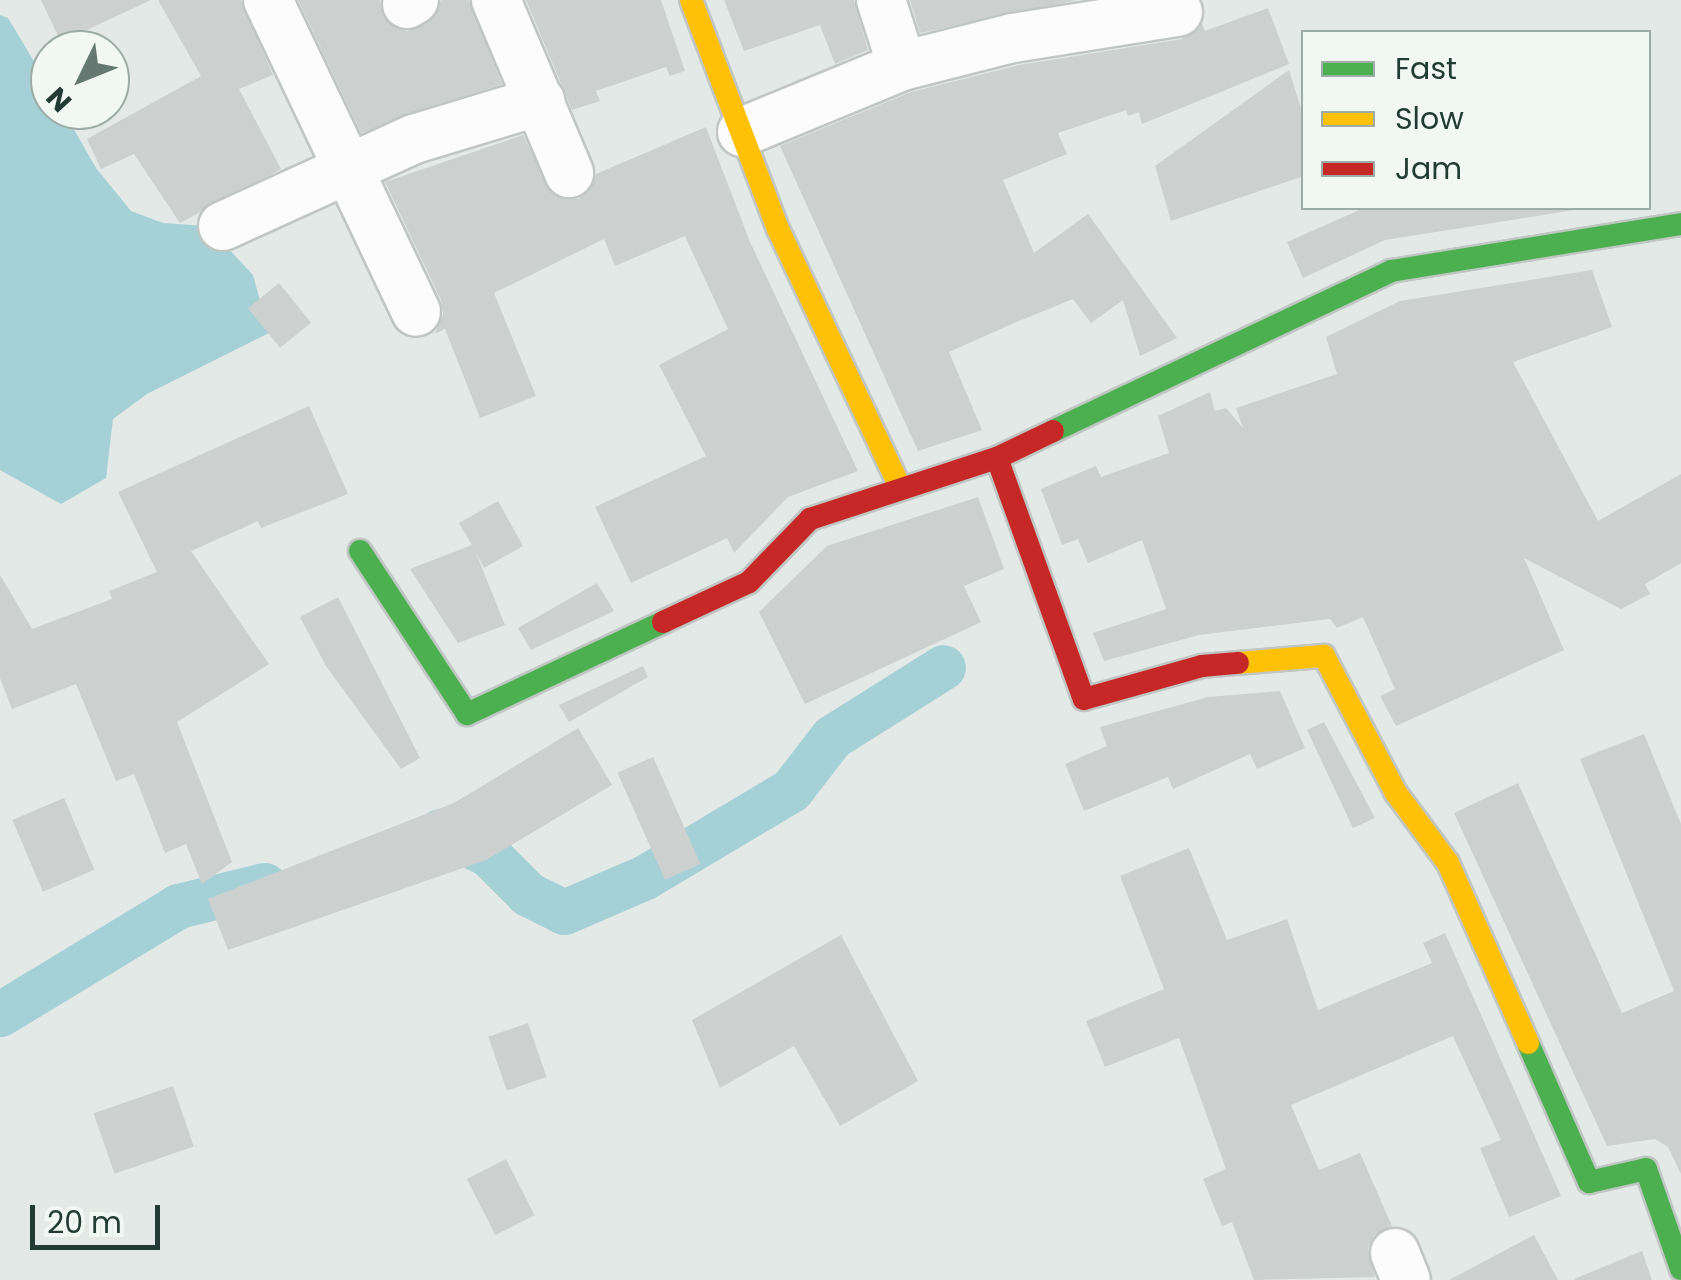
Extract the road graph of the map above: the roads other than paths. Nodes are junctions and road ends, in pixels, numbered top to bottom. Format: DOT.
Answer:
graph roads {
  1 [pos="268,0"];
  2 [pos="496,0"];
  3 [pos="691,0"];
  4 [pos="881,0"];
  5 [pos="1178,12"];
  6 [pos="902,66"];
  7 [pos="540,101"];
  8 [pos="742,132"];
  9 [pos="347,166"];
  10 [pos="569,173"];
  11 [pos="1681,224"];
  12 [pos="223,226"];
  13 [pos="416,312"];
  14 [pos="997,458"];
  15 [pos="900,487"];
  16 [pos="360,550"];
  17 [pos="1681,1268"];
  1 -- 9 [label="street"];
  2 -- 7 [label="street"];
  3 -- 8 [label="street"];
  4 -- 6 [label="street"];
  5 -- 6 [label="street"];
  6 -- 8 [label="street"];
  7 -- 9 [label="street"];
  7 -- 10 [label="street"];
  8 -- 15 [label="street"];
  9 -- 12 [label="street"];
  9 -- 13 [label="street"];
  11 -- 14 [label="street"];
  14 -- 15 [label="street"];
  14 -- 17 [label="street"];
  15 -- 16 [label="street"];
}
